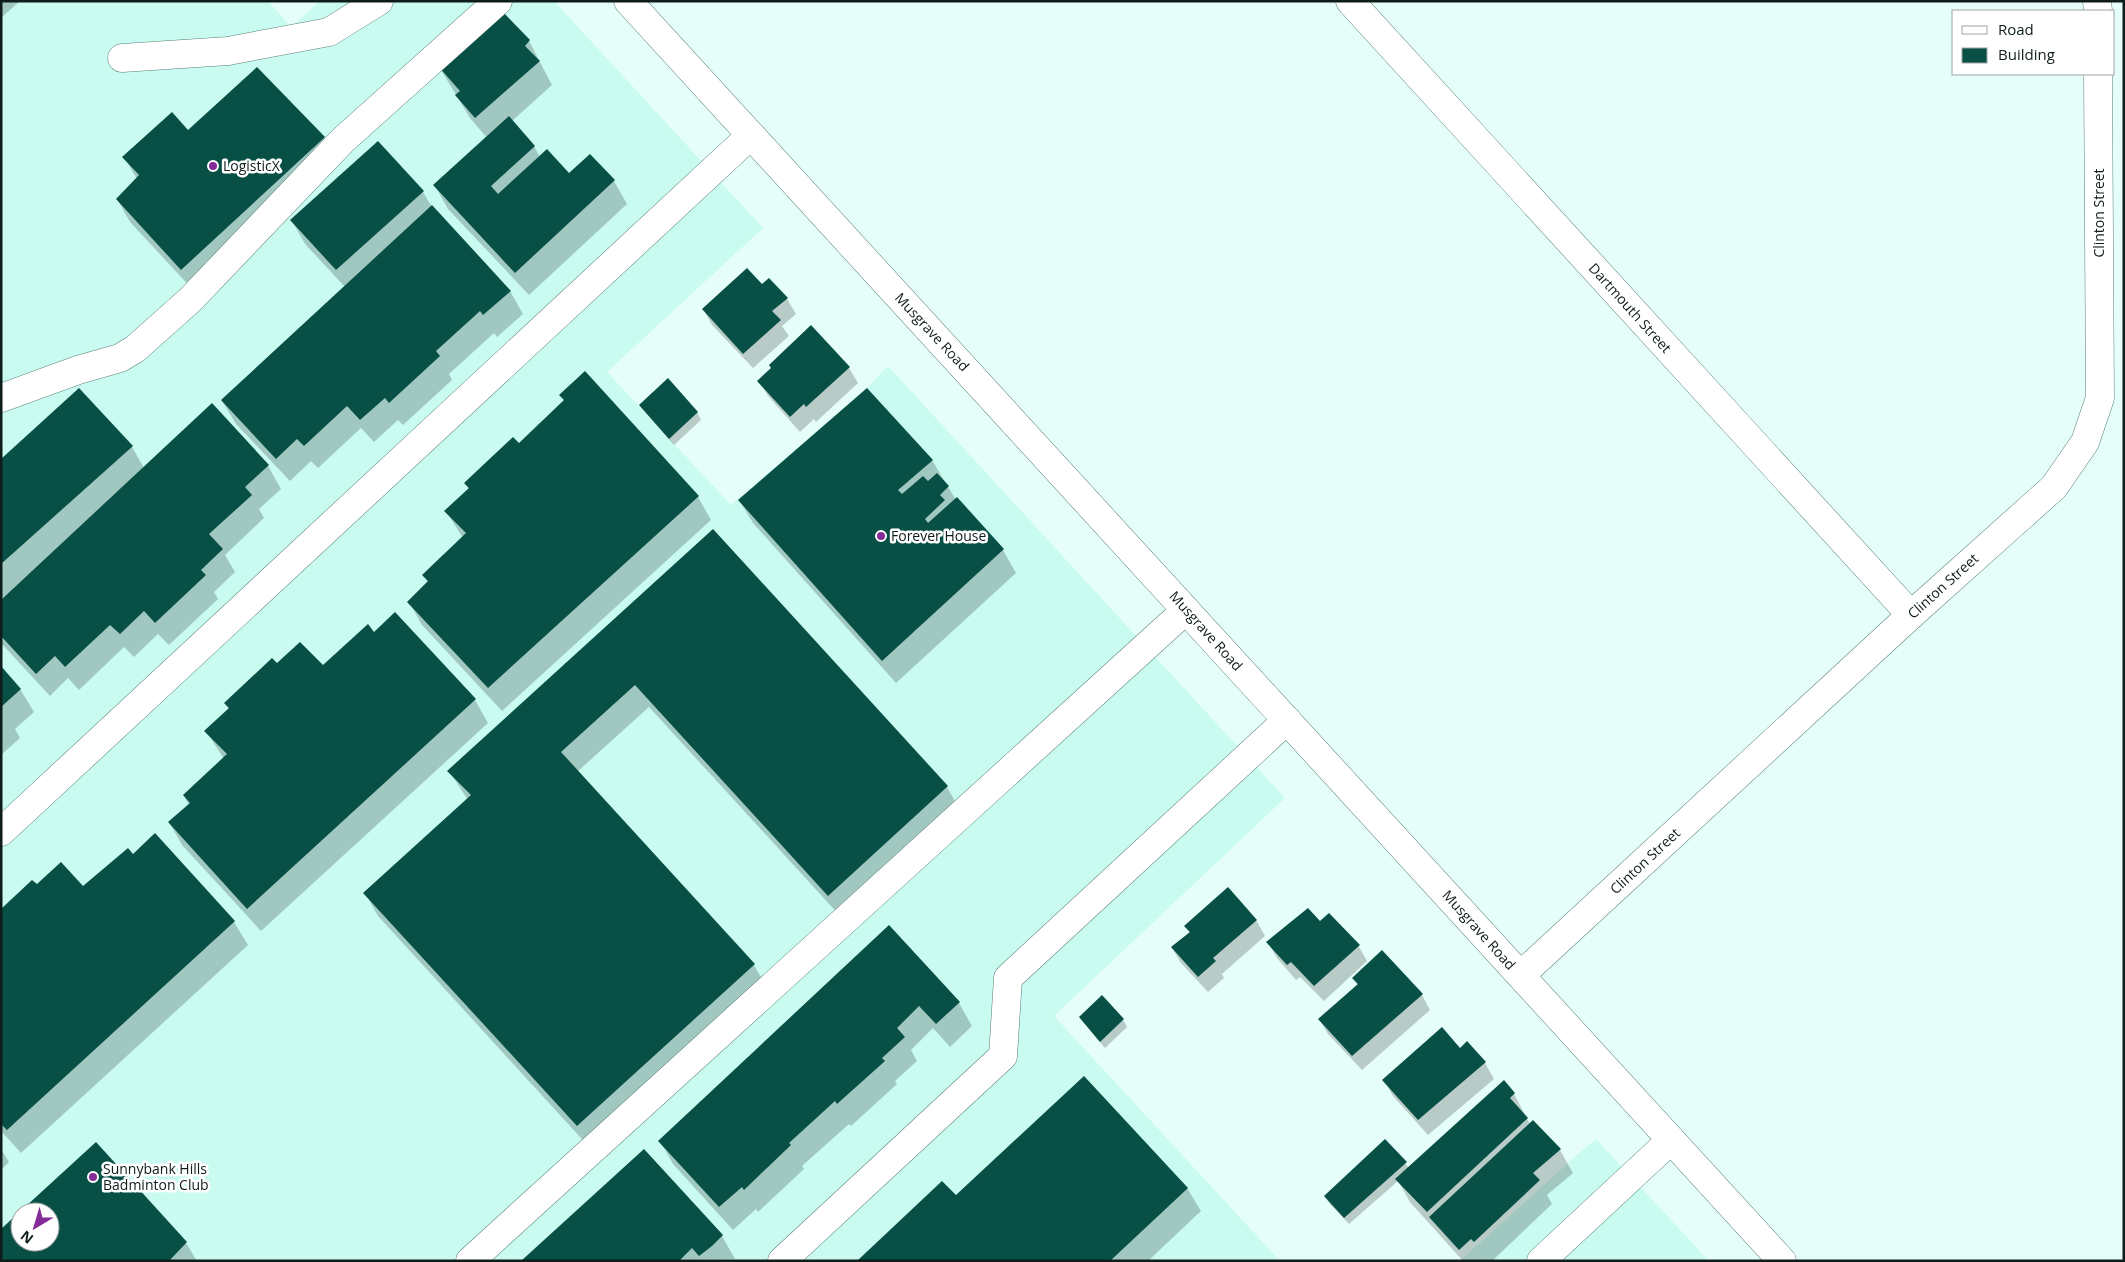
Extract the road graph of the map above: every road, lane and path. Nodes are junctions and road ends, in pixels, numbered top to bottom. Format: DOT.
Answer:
graph roads {
  1 [pos="379,1"];
  2 [pos="498,1"];
  3 [pos="628,1"];
  4 [pos="1350,1"];
  5 [pos="122,58"];
  6 [pos="2098,75"];
  7 [pos="751,135"];
  8 [pos="1,398"];
  9 [pos="1186,610"];
  10 [pos="1911,615"];
  11 [pos="1288,720"];
  12 [pos="1,832"];
  13 [pos="1521,975"];
  14 [pos="1671,1140"];
  15 [pos="470,1261"];
  16 [pos="782,1261"];
  17 [pos="1541,1261"];
  18 [pos="1782,1261"];
  1 -- 5 [label="street"];
  2 -- 8 [label="street"];
  3 -- 7 [label="street, Musgrave Road"];
  4 -- 10 [label="street, Dartmouth Street"];
  6 -- 10 [label="street, Clinton Street"];
  7 -- 9 [label="street, Musgrave Road"];
  7 -- 12 [label="street"];
  9 -- 11 [label="street, Musgrave Road"];
  9 -- 15 [label="street"];
  10 -- 13 [label="street, Clinton Street"];
  11 -- 13 [label="street, Musgrave Road"];
  11 -- 16 [label="street"];
  13 -- 14 [label="street, Musgrave Road"];
  14 -- 17 [label="street"];
  14 -- 18 [label="street, Musgrave Road"];
}
